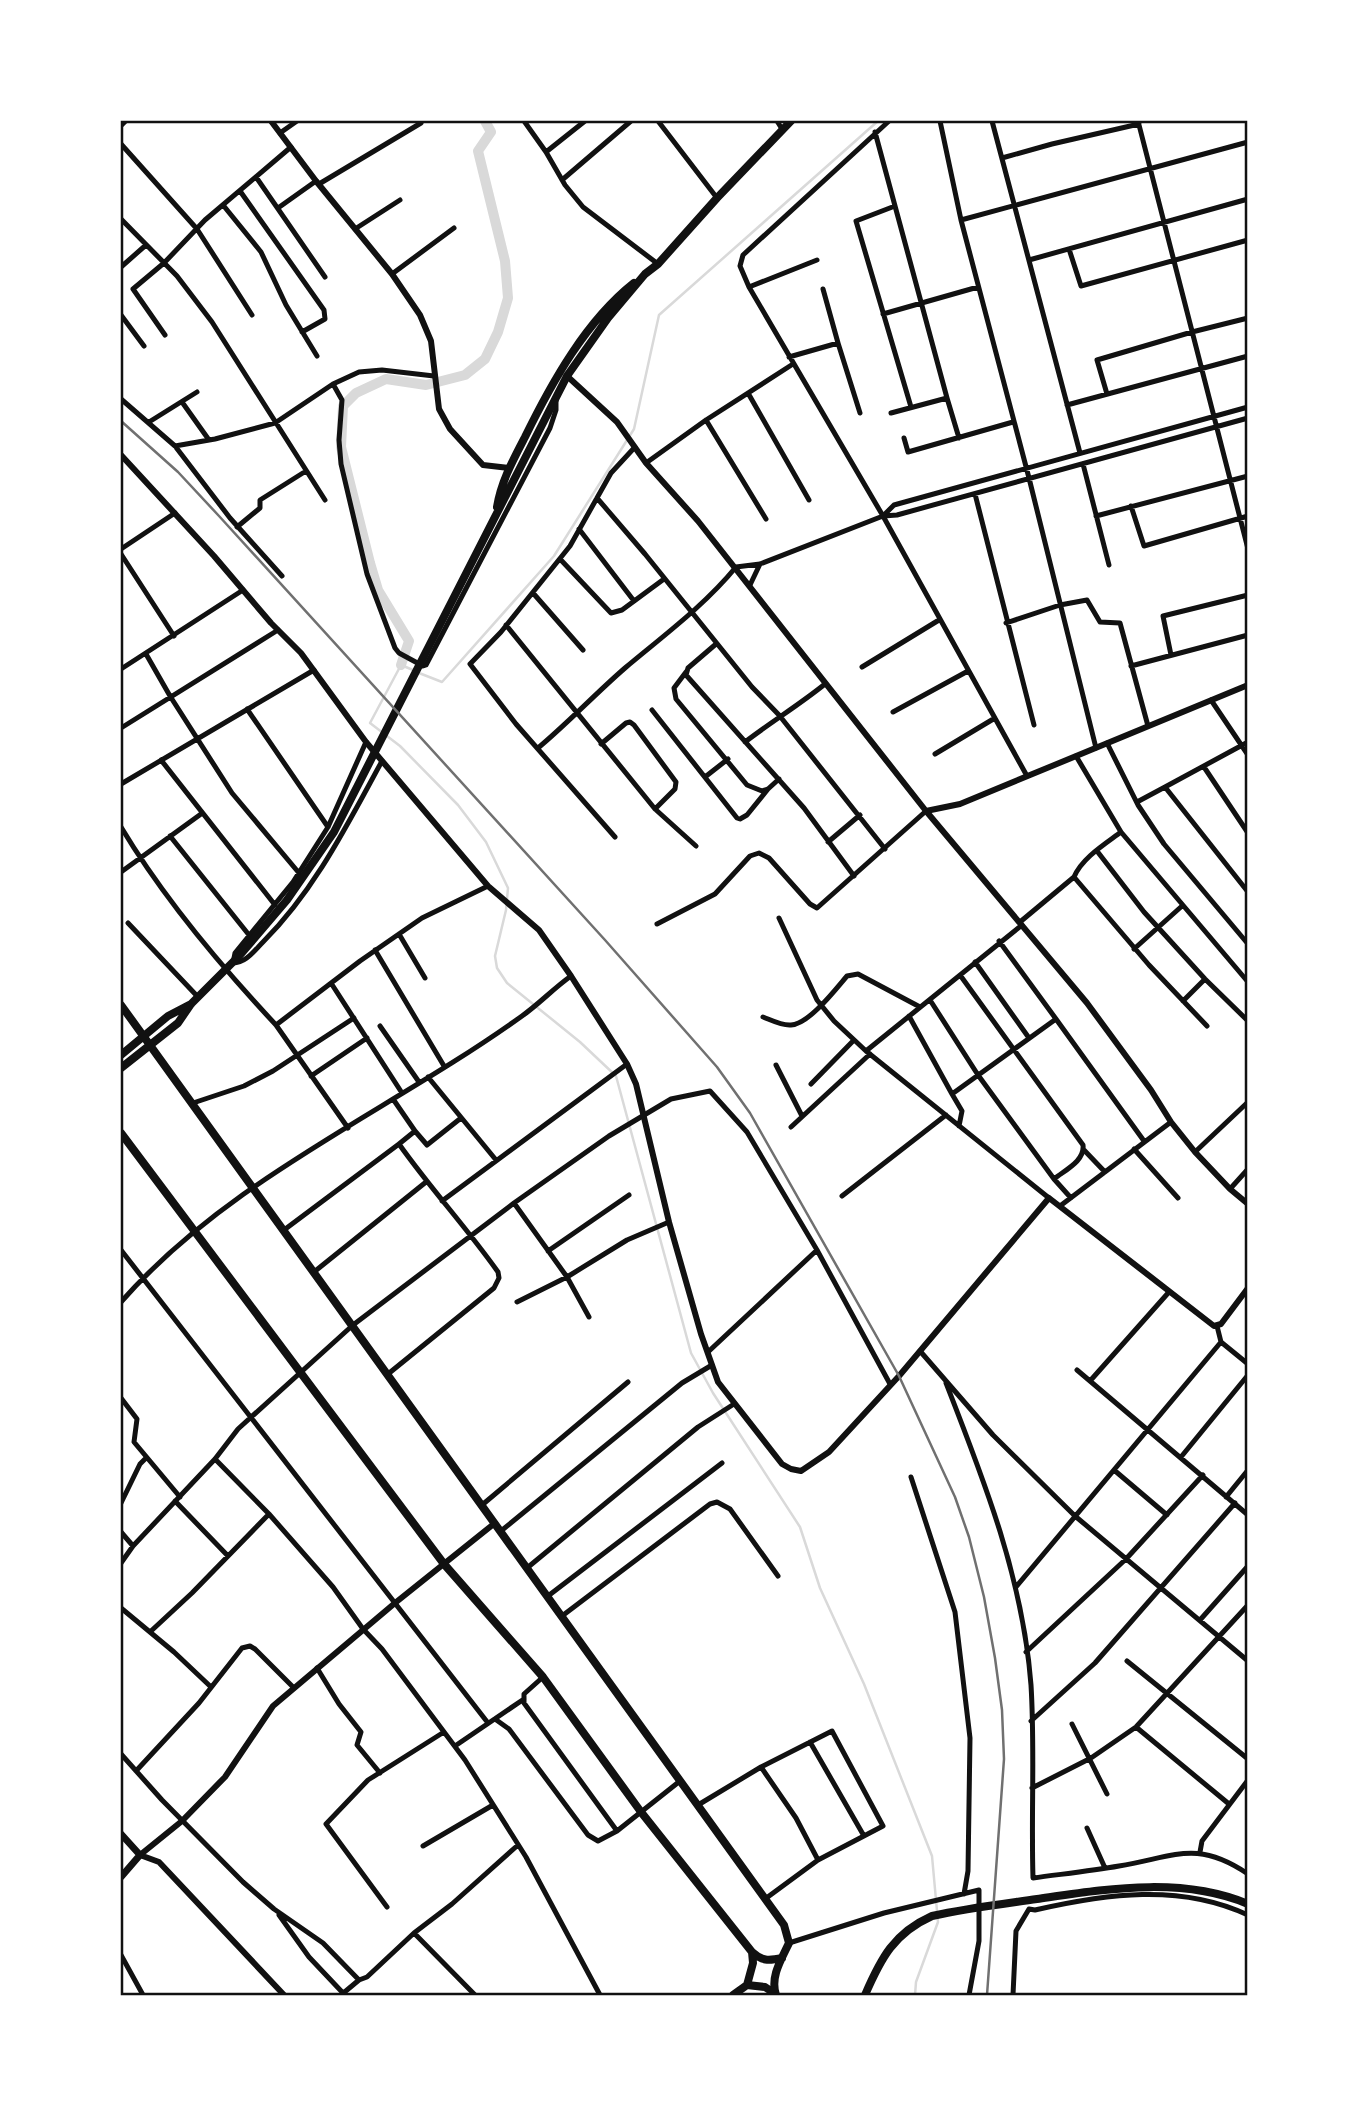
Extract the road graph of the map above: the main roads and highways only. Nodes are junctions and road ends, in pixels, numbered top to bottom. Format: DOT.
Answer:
graph roads {
  1 [pos="791,121"];
  2 [pos="780,125"];
  3 [pos="645,274"];
  4 [pos="495,517"];
  5 [pos="191,1004"];
  6 [pos="121,1005"];
  7 [pos="145,1036"];
  8 [pos="151,1044"];
  9 [pos="121,1055"];
  10 [pos="121,1068"];
  11 [pos="121,1133"];
  12 [pos="121,1834"];
  13 [pos="121,1877"];
  14 [pos="1248,1904"];
  15 [pos="752,1952"];
  16 [pos="782,1958"];
  17 [pos="747,1985"];
  18 [pos="775,1994"];
  19 [pos="733,1995"];
  20 [pos="864,1995"];
  1 -- 2 [label="main road"];
  2 -- 3 [label="main road"];
  3 -- 4 [label="main road"];
  3 -- 4 [label="main road"];
  4 -- 5 [label="main road"];
  5 -- 7 [label="main road"];
  5 -- 8 [label="main road"];
  6 -- 7 [label="main road"];
  7 -- 8 [label="main road"];
  7 -- 9 [label="main road"];
  8 -- 10 [label="main road"];
  8 -- 16 [label="main road"];
  11 -- 15 [label="main road"];
  12 -- 13 [label="main road"];
  14 -- 20 [label="main road"];
  15 -- 16 [label="main road"];
  15 -- 17 [label="main road"];
  16 -- 18 [label="main road"];
  17 -- 18 [label="main road"];
  17 -- 19 [label="main road"];
}
